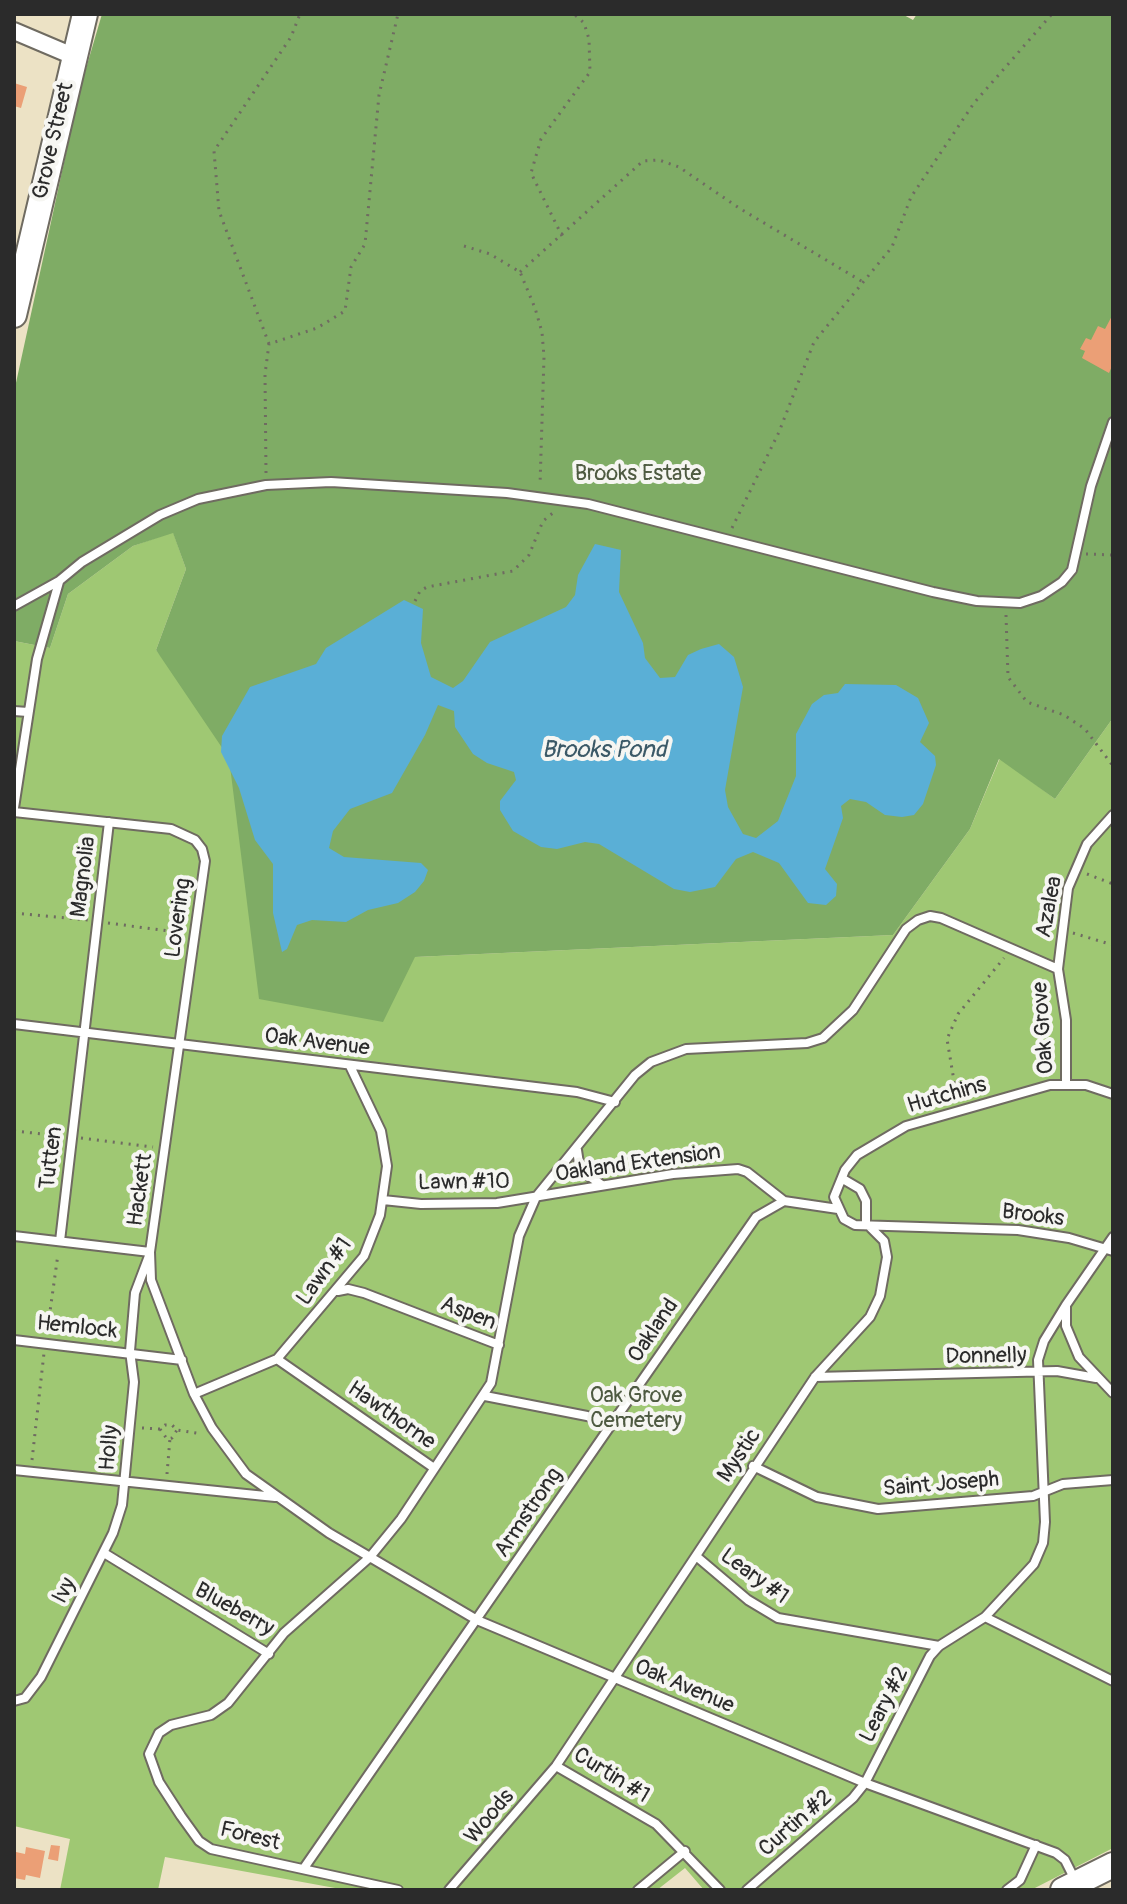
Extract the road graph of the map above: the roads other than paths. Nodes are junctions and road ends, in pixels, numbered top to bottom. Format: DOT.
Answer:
graph roads {
  1 [pos="85,14"];
  2 [pos="14,31"];
  3 [pos="73,56"];
  4 [pos="14,315"];
  5 [pos="1113,422"];
  6 [pos="59,581"];
  7 [pos="14,606"];
  8 [pos="14,711"];
  9 [pos="28,712"];
  10 [pos="14,810"];
  11 [pos="1113,815"];
  12 [pos="109,822"];
  13 [pos="1058,969"];
  14 [pos="14,1024"];
  15 [pos="84,1032"];
  16 [pos="181,1044"];
  17 [pos="350,1066"];
  18 [pos="1066,1084"];
  19 [pos="1113,1094"];
  20 [pos="615,1102"];
  21 [pos="577,1150"];
  22 [pos="843,1179"];
  23 [pos="602,1185"];
  24 [pos="536,1197"];
  25 [pos="383,1200"];
  26 [pos="784,1201"];
  27 [pos="838,1209"];
  28 [pos="866,1223"];
  29 [pos="14,1236"];
  30 [pos="1113,1237"];
  31 [pos="60,1241"];
  32 [pos="1109,1250"];
  33 [pos="150,1252"];
  34 [pos="337,1291"];
  35 [pos="1066,1305"];
  36 [pos="14,1340"];
  37 [pos="499,1345"];
  38 [pos="130,1351"];
  39 [pos="277,1359"];
  40 [pos="182,1360"];
  41 [pos="1037,1374"];
  42 [pos="815,1377"];
  43 [pos="1096,1378"];
  44 [pos="1113,1393"];
  45 [pos="194,1394"];
  46 [pos="485,1396"];
  47 [pos="611,1425"];
  48 [pos="753,1466"];
  49 [pos="434,1468"];
  50 [pos="14,1470"];
  51 [pos="1113,1480"];
  52 [pos="126,1484"];
  53 [pos="1044,1494"];
  54 [pos="275,1497"];
  55 [pos="104,1553"];
  56 [pos="696,1556"];
  57 [pos="370,1557"];
  58 [pos="985,1617"];
  59 [pos="477,1620"];
  60 [pos="939,1646"];
  61 [pos="269,1654"];
  62 [pos="615,1678"];
  63 [pos="1113,1681"];
  64 [pos="14,1701"];
  65 [pos="556,1766"];
  66 [pos="865,1783"];
  67 [pos="1036,1845"];
  68 [pos="685,1851"];
  69 [pos="1113,1865"];
  70 [pos="304,1868"];
  71 [pos="1073,1888"];
  72 [pos="398,1890"];
  73 [pos="449,1890"];
  74 [pos="638,1890"];
  75 [pos="720,1890"];
  76 [pos="747,1890"];
  77 [pos="1007,1890"];
  1 -- 3 [label="street, Grove Street"];
  2 -- 3 [label="street"];
  3 -- 4 [label="street, Grove Street"];
  5 -- 6 [label="lane"];
  6 -- 7 [label="lane"];
  6 -- 9 [label="lane"];
  8 -- 9 [label="lane"];
  9 -- 10 [label="lane"];
  10 -- 12 [label="lane, Magnolia"];
  11 -- 13 [label="lane, Azalea"];
  12 -- 15 [label="lane, Magnolia"];
  12 -- 16 [label="lane, Lovering"];
  13 -- 18 [label="lane, Oak Grove"];
  13 -- 20 [label="lane"];
  14 -- 15 [label="lane, Oak Avenue"];
  15 -- 16 [label="lane, Oak Avenue"];
  15 -- 31 [label="lane, Tutten"];
  16 -- 17 [label="lane, Oak Avenue"];
  16 -- 33 [label="lane, Hackett"];
  17 -- 20 [label="lane, Oak Avenue"];
  17 -- 25 [label="lane, Lawn #1"];
  18 -- 19 [label="lane, Hutchins"];
  18 -- 22 [label="lane, Hutchins"];
  20 -- 21 [label="lane"];
  21 -- 23 [label="lane"];
  21 -- 24 [label="lane"];
  22 -- 27 [label="lane, Hutchins"];
  22 -- 28 [label="lane"];
  23 -- 24 [label="lane, Oakland Extension"];
  23 -- 26 [label="lane, Oakland Extension"];
  24 -- 25 [label="lane, Lawn #10"];
  24 -- 37 [label="lane, Lawn #10"];
  25 -- 34 [label="lane, Lawn #1"];
  26 -- 27 [label="lane"];
  26 -- 47 [label="lane, Oakland"];
  27 -- 28 [label="lane"];
  28 -- 32 [label="lane, Brooks"];
  28 -- 42 [label="lane, Mystic"];
  29 -- 31 [label="lane"];
  30 -- 32 [label="lane"];
  31 -- 33 [label="lane, Hackett"];
  32 -- 35 [label="lane"];
  33 -- 38 [label="lane, Hemlock"];
  33 -- 40 [label="lane, Oak Avenue"];
  34 -- 37 [label="lane, Aspen"];
  34 -- 39 [label="lane, Lawn #1"];
  35 -- 41 [label="lane"];
  35 -- 43 [label="lane"];
  36 -- 38 [label="lane, Hemlock"];
  37 -- 46 [label="lane, Aspen"];
  38 -- 40 [label="lane"];
  38 -- 52 [label="lane, Holly"];
  39 -- 45 [label="lane, Lawn #1"];
  39 -- 49 [label="lane, Hawthorne"];
  40 -- 45 [label="lane, Oak Avenue"];
  41 -- 42 [label="lane, Donnelly"];
  41 -- 43 [label="lane"];
  41 -- 53 [label="lane, Donnelly"];
  42 -- 48 [label="lane, Mystic"];
  43 -- 44 [label="lane"];
  45 -- 54 [label="lane, Oak Avenue"];
  46 -- 47 [label="lane"];
  46 -- 49 [label="lane, Aspen"];
  47 -- 59 [label="lane, Armstrong"];
  48 -- 53 [label="lane, Saint Joseph"];
  48 -- 56 [label="lane, Mystic"];
  49 -- 57 [label="lane, Hawthorne"];
  50 -- 52 [label="lane, Holly"];
  51 -- 53 [label="lane, Saint Joseph"];
  52 -- 54 [label="lane"];
  52 -- 55 [label="lane, Ivy"];
  53 -- 58 [label="lane, Donnelly"];
  54 -- 57 [label="lane, Oak Avenue"];
  55 -- 61 [label="lane, Blueberry"];
  55 -- 64 [label="lane, Ivy"];
  56 -- 60 [label="lane, Leary #1"];
  56 -- 62 [label="lane, Leary #1"];
  57 -- 59 [label="lane, Oak Avenue"];
  57 -- 61 [label="lane, Blueberry"];
  58 -- 60 [label="lane, Donnelly"];
  58 -- 63 [label="lane"];
  59 -- 62 [label="lane, Oak Avenue"];
  59 -- 70 [label="lane, Forest"];
  60 -- 66 [label="lane, Leary #2"];
  61 -- 70 [label="lane, Forest"];
  62 -- 65 [label="lane, Curtin #1"];
  62 -- 66 [label="lane, Oak Avenue"];
  65 -- 68 [label="lane, Curtin #1"];
  65 -- 73 [label="lane, Woods"];
  66 -- 67 [label="lane, Oak Avenue"];
  66 -- 76 [label="lane, Curtin #2"];
  67 -- 71 [label="lane, Oak Avenue"];
  67 -- 77 [label="lane"];
  68 -- 74 [label="lane"];
  68 -- 75 [label="lane, Curtin #1"];
  69 -- 71 [label="street"];
  70 -- 72 [label="lane"];
}
